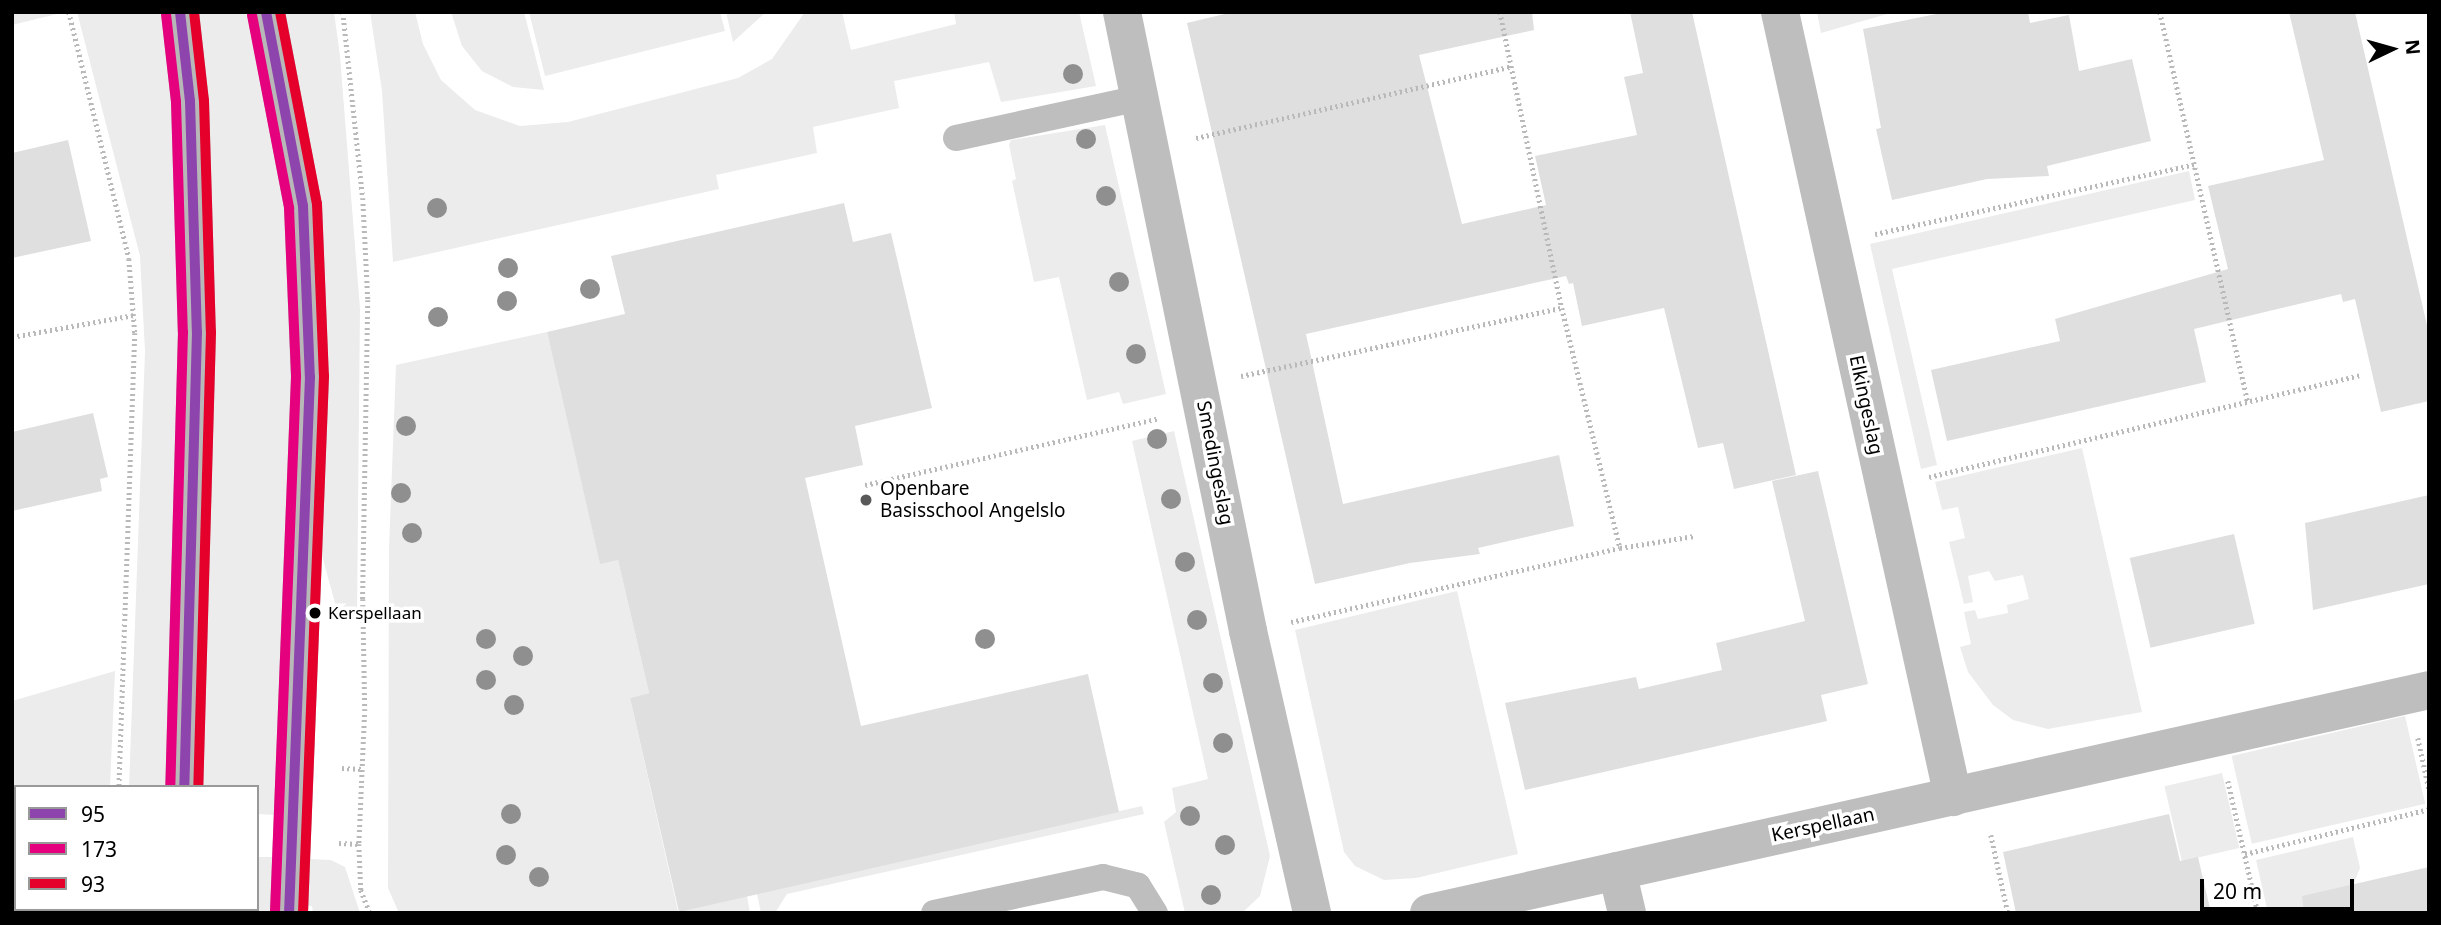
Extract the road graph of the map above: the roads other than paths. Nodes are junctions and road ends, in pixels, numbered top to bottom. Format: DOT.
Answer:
graph roads {
  1 [pos="180,12"];
  2 [pos="266,12"];
  3 [pos="1122,12"];
  4 [pos="1780,12"];
  5 [pos="1140,98"];
  6 [pos="956,138"];
  7 [pos="2429,690"];
  8 [pos="184,785"];
  9 [pos="1967,794"];
  10 [pos="1617,871"];
  11 [pos="289,913"];
  12 [pos="934,913"];
  13 [pos="1155,913"];
  14 [pos="1312,913"];
  15 [pos="1429,913"];
  16 [pos="1627,913"];
  1 -- 8 [label="street"];
  2 -- 11 [label="street"];
  3 -- 5 [label="street, Smedingeslag"];
  4 -- 9 [label="street, Elkingeslag"];
  5 -- 6 [label="lane"];
  5 -- 14 [label="street, Smedingeslag"];
  7 -- 9 [label="street, Kerspellaan"];
  9 -- 10 [label="street, Kerspellaan"];
  10 -- 15 [label="street, Kerspellaan"];
  10 -- 16 [label="street"];
  12 -- 13 [label="lane"];
}
